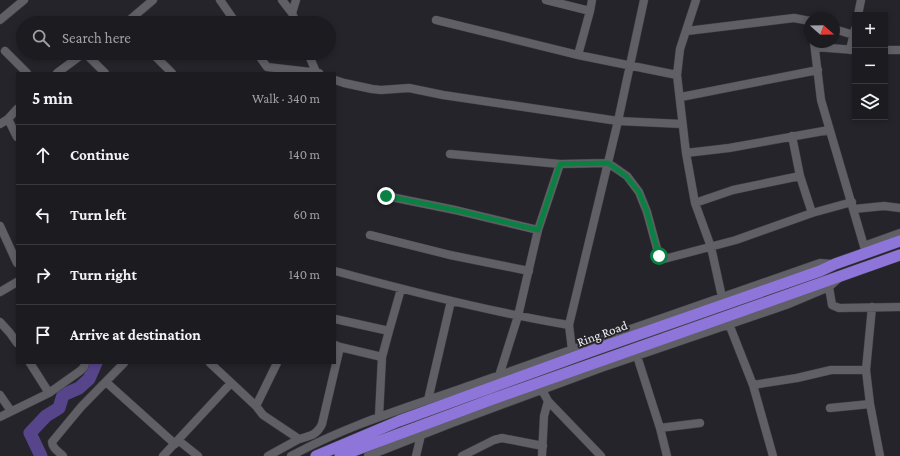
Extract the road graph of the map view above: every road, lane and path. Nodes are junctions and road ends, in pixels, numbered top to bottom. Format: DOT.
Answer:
graph roads {
  1 [pos="24,0"];
  2 [pos="153,0"];
  3 [pos="220,0"];
  4 [pos="282,0"];
  5 [pos="296,0"];
  6 [pos="546,0"];
  7 [pos="592,0"];
  8 [pos="644,0"];
  9 [pos="696,0"];
  10 [pos="861,0"];
  11 [pos="590,11"];
  12 [pos="859,12"];
  13 [pos="292,13"];
  14 [pos="134,16"];
  15 [pos="231,16"];
  16 [pos="293,16"];
  17 [pos="1,17"];
  18 [pos="436,20"];
  19 [pos="804,20"];
  20 [pos="840,30"];
  21 [pos="687,31"];
  22 [pos="852,32"];
  23 [pos="815,48"];
  24 [pos="838,48"];
  25 [pos="852,50"];
  26 [pos="888,50"];
  27 [pos="900,50"];
  28 [pos="5,51"];
  29 [pos="578,55"];
  30 [pos="73,60"];
  31 [pos="88,60"];
  32 [pos="159,60"];
  33 [pos="260,60"];
  34 [pos="311,60"];
  35 [pos="629,66"];
  36 [pos="265,70"];
  37 [pos="818,70"];
  38 [pos="26,72"];
  39 [pos="58,72"];
  40 [pos="104,72"];
  41 [pos="171,72"];
  42 [pos="317,72"];
  43 [pos="678,75"];
  44 [pos="336,80"];
  45 [pos="681,97"];
  46 [pos="16,110"];
  47 [pos="8,119"];
  48 [pos="618,121"];
  49 [pos="0,124"];
  50 [pos="682,124"];
  51 [pos="829,130"];
  52 [pos="16,135"];
  53 [pos="792,136"];
  54 [pos="686,153"];
  55 [pos="450,154"];
  56 [pos="608,163"];
  57 [pos="560,164"];
  58 [pos="800,176"];
  59 [pos="386,196"];
  60 [pos="695,202"];
  61 [pos="853,206"];
  62 [pos="900,208"];
  63 [pos="812,213"];
  64 [pos="0,226"];
  65 [pos="538,230"];
  66 [pos="900,233"];
  67 [pos="370,235"];
  68 [pos="900,241"];
  69 [pos="711,246"];
  70 [pos="866,249"];
  71 [pos="15,250"];
  72 [pos="900,255"];
  73 [pos="835,264"];
  74 [pos="336,270"];
  75 [pos="528,271"];
  76 [pos="843,275"];
  77 [pos="16,283"];
  78 [pos="829,287"];
  79 [pos="401,289"];
  80 [pos="0,292"];
  81 [pos="722,297"];
  82 [pos="452,301"];
  83 [pos="900,307"];
  84 [pos="872,308"];
  85 [pos="518,316"];
  86 [pos="336,319"];
  87 [pos="0,322"];
  88 [pos="729,324"];
  89 [pos="569,325"];
  90 [pos="389,331"];
  91 [pos="16,342"];
  92 [pos="338,346"];
  93 [pos="572,350"];
  94 [pos="637,356"];
  95 [pos="382,357"];
  96 [pos="31,364"];
  97 [pos="85,364"];
  98 [pos="123,364"];
  99 [pos="211,364"];
  100 [pos="277,364"];
  101 [pos="334,364"];
  102 [pos="866,370"];
  103 [pos="499,376"];
  104 [pos="106,382"];
  105 [pos="231,383"];
  106 [pos="753,385"];
  107 [pos="542,390"];
  108 [pos="49,393"];
  109 [pos="0,395"];
  110 [pos="428,400"];
  111 [pos="548,401"];
  112 [pos="870,404"];
  113 [pos="256,406"];
  114 [pos="830,408"];
  115 [pos="11,411"];
  116 [pos="380,416"];
  117 [pos="0,417"];
  118 [pos="700,422"];
  119 [pos="660,428"];
  120 [pos="421,435"];
  121 [pos="299,439"];
  122 [pos="176,442"];
  123 [pos="543,446"];
  124 [pos="63,456"];
  125 [pos="163,456"];
  126 [pos="198,456"];
  127 [pos="268,456"];
  128 [pos="291,456"];
  129 [pos="316,456"];
  130 [pos="340,456"];
  131 [pos="368,456"];
  132 [pos="416,456"];
  133 [pos="462,456"];
  134 [pos="542,456"];
  135 [pos="602,456"];
  136 [pos="667,456"];
  137 [pos="773,456"];
  138 [pos="880,456"];
  1 -- 17 [label="street"];
  2 -- 14 [label="street"];
  3 -- 15 [label="street"];
  4 -- 13 [label="street"];
  5 -- 13 [label="street"];
  6 -- 11 [label="street"];
  7 -- 11 [label="street"];
  8 -- 35 [label="street"];
  9 -- 21 [label="street"];
  10 -- 12 [label="street"];
  11 -- 29 [label="street"];
  13 -- 16 [label="street"];
  18 -- 29 [label="street"];
  19 -- 21 [label="street"];
  20 -- 22 [label="street"];
  21 -- 43 [label="street"];
  23 -- 37 [label="street"];
  24 -- 25 [label="street"];
  26 -- 27 [label="street"];
  28 -- 38 [label="street"];
  29 -- 35 [label="street"];
  30 -- 39 [label="street"];
  31 -- 40 [label="street"];
  32 -- 41 [label="street"];
  33 -- 36 [label="street"];
  34 -- 42 [label="street"];
  35 -- 43 [label="street"];
  35 -- 48 [label="street"];
  36 -- 42 [label="street"];
  37 -- 45 [label="street"];
  37 -- 51 [label="street"];
  43 -- 45 [label="street"];
  44 -- 48 [label="street"];
  45 -- 50 [label="street"];
  46 -- 47 [label="street"];
  47 -- 49 [label="street"];
  47 -- 52 [label="street"];
  48 -- 50 [label="street"];
  48 -- 56 [label="street"];
  50 -- 54 [label="street"];
  51 -- 53 [label="street"];
  51 -- 61 [label="street"];
  53 -- 54 [label="street"];
  53 -- 58 [label="street"];
  54 -- 60 [label="street"];
  55 -- 57 [label="street"];
  56 -- 57 [label="street"];
  56 -- 69 [label="street"];
  56 -- 89 [label="street"];
  57 -- 65 [label="street"];
  58 -- 60 [label="street"];
  58 -- 63 [label="street"];
  59 -- 65 [label="street"];
  60 -- 69 [label="street"];
  61 -- 62 [label="street"];
  61 -- 63 [label="street"];
  61 -- 70 [label="street"];
  63 -- 69 [label="street"];
  64 -- 71 [label="street"];
  65 -- 75 [label="street"];
  66 -- 70 [label="street"];
  67 -- 75 [label="street"];
  68 -- 70 [label="highway, Ring Road"];
  69 -- 81 [label="street"];
  70 -- 73 [label="highway, Ring Road"];
  72 -- 76 [label="highway, Ring Road"];
  73 -- 81 [label="street"];
  73 -- 129 [label="highway, Ring Road"];
  74 -- 79 [label="street"];
  75 -- 85 [label="street"];
  76 -- 78 [label="street"];
  76 -- 130 [label="highway, Ring Road"];
  77 -- 80 [label="street"];
  78 -- 84 [label="street"];
  78 -- 88 [label="street"];
  79 -- 82 [label="street"];
  79 -- 90 [label="street"];
  81 -- 93 [label="street"];
  82 -- 85 [label="street"];
  82 -- 110 [label="street"];
  83 -- 84 [label="street"];
  84 -- 102 [label="street"];
  85 -- 89 [label="street"];
  85 -- 103 [label="street"];
  86 -- 90 [label="street"];
  87 -- 91 [label="street"];
  88 -- 94 [label="street"];
  88 -- 106 [label="street"];
  89 -- 93 [label="street"];
  90 -- 95 [label="street"];
  92 -- 95 [label="street"];
  93 -- 103 [label="street"];
  94 -- 107 [label="street"];
  94 -- 119 [label="street"];
  95 -- 116 [label="street"];
  96 -- 108 [label="street"];
  97 -- 108 [label="street"];
  98 -- 104 [label="street"];
  99 -- 105 [label="street"];
  100 -- 113 [label="street"];
  101 -- 121 [label="street"];
  102 -- 106 [label="street"];
  102 -- 112 [label="street"];
  103 -- 110 [label="street"];
  104 -- 122 [label="street"];
  104 -- 124 [label="street"];
  105 -- 113 [label="street"];
  105 -- 122 [label="street"];
  106 -- 137 [label="street"];
  107 -- 111 [label="street"];
  107 -- 120 [label="street"];
  108 -- 115 [label="street"];
  109 -- 115 [label="street"];
  110 -- 116 [label="street"];
  111 -- 123 [label="street"];
  111 -- 135 [label="street"];
  112 -- 114 [label="street"];
  112 -- 138 [label="street"];
  113 -- 121 [label="street"];
  115 -- 117 [label="street"];
  116 -- 128 [label="street"];
  118 -- 119 [label="street"];
  119 -- 136 [label="street"];
  120 -- 131 [label="street"];
  120 -- 132 [label="street"];
  121 -- 127 [label="street"];
  122 -- 125 [label="street"];
  122 -- 126 [label="street"];
  123 -- 133 [label="street"];
  123 -- 134 [label="street"];
}
